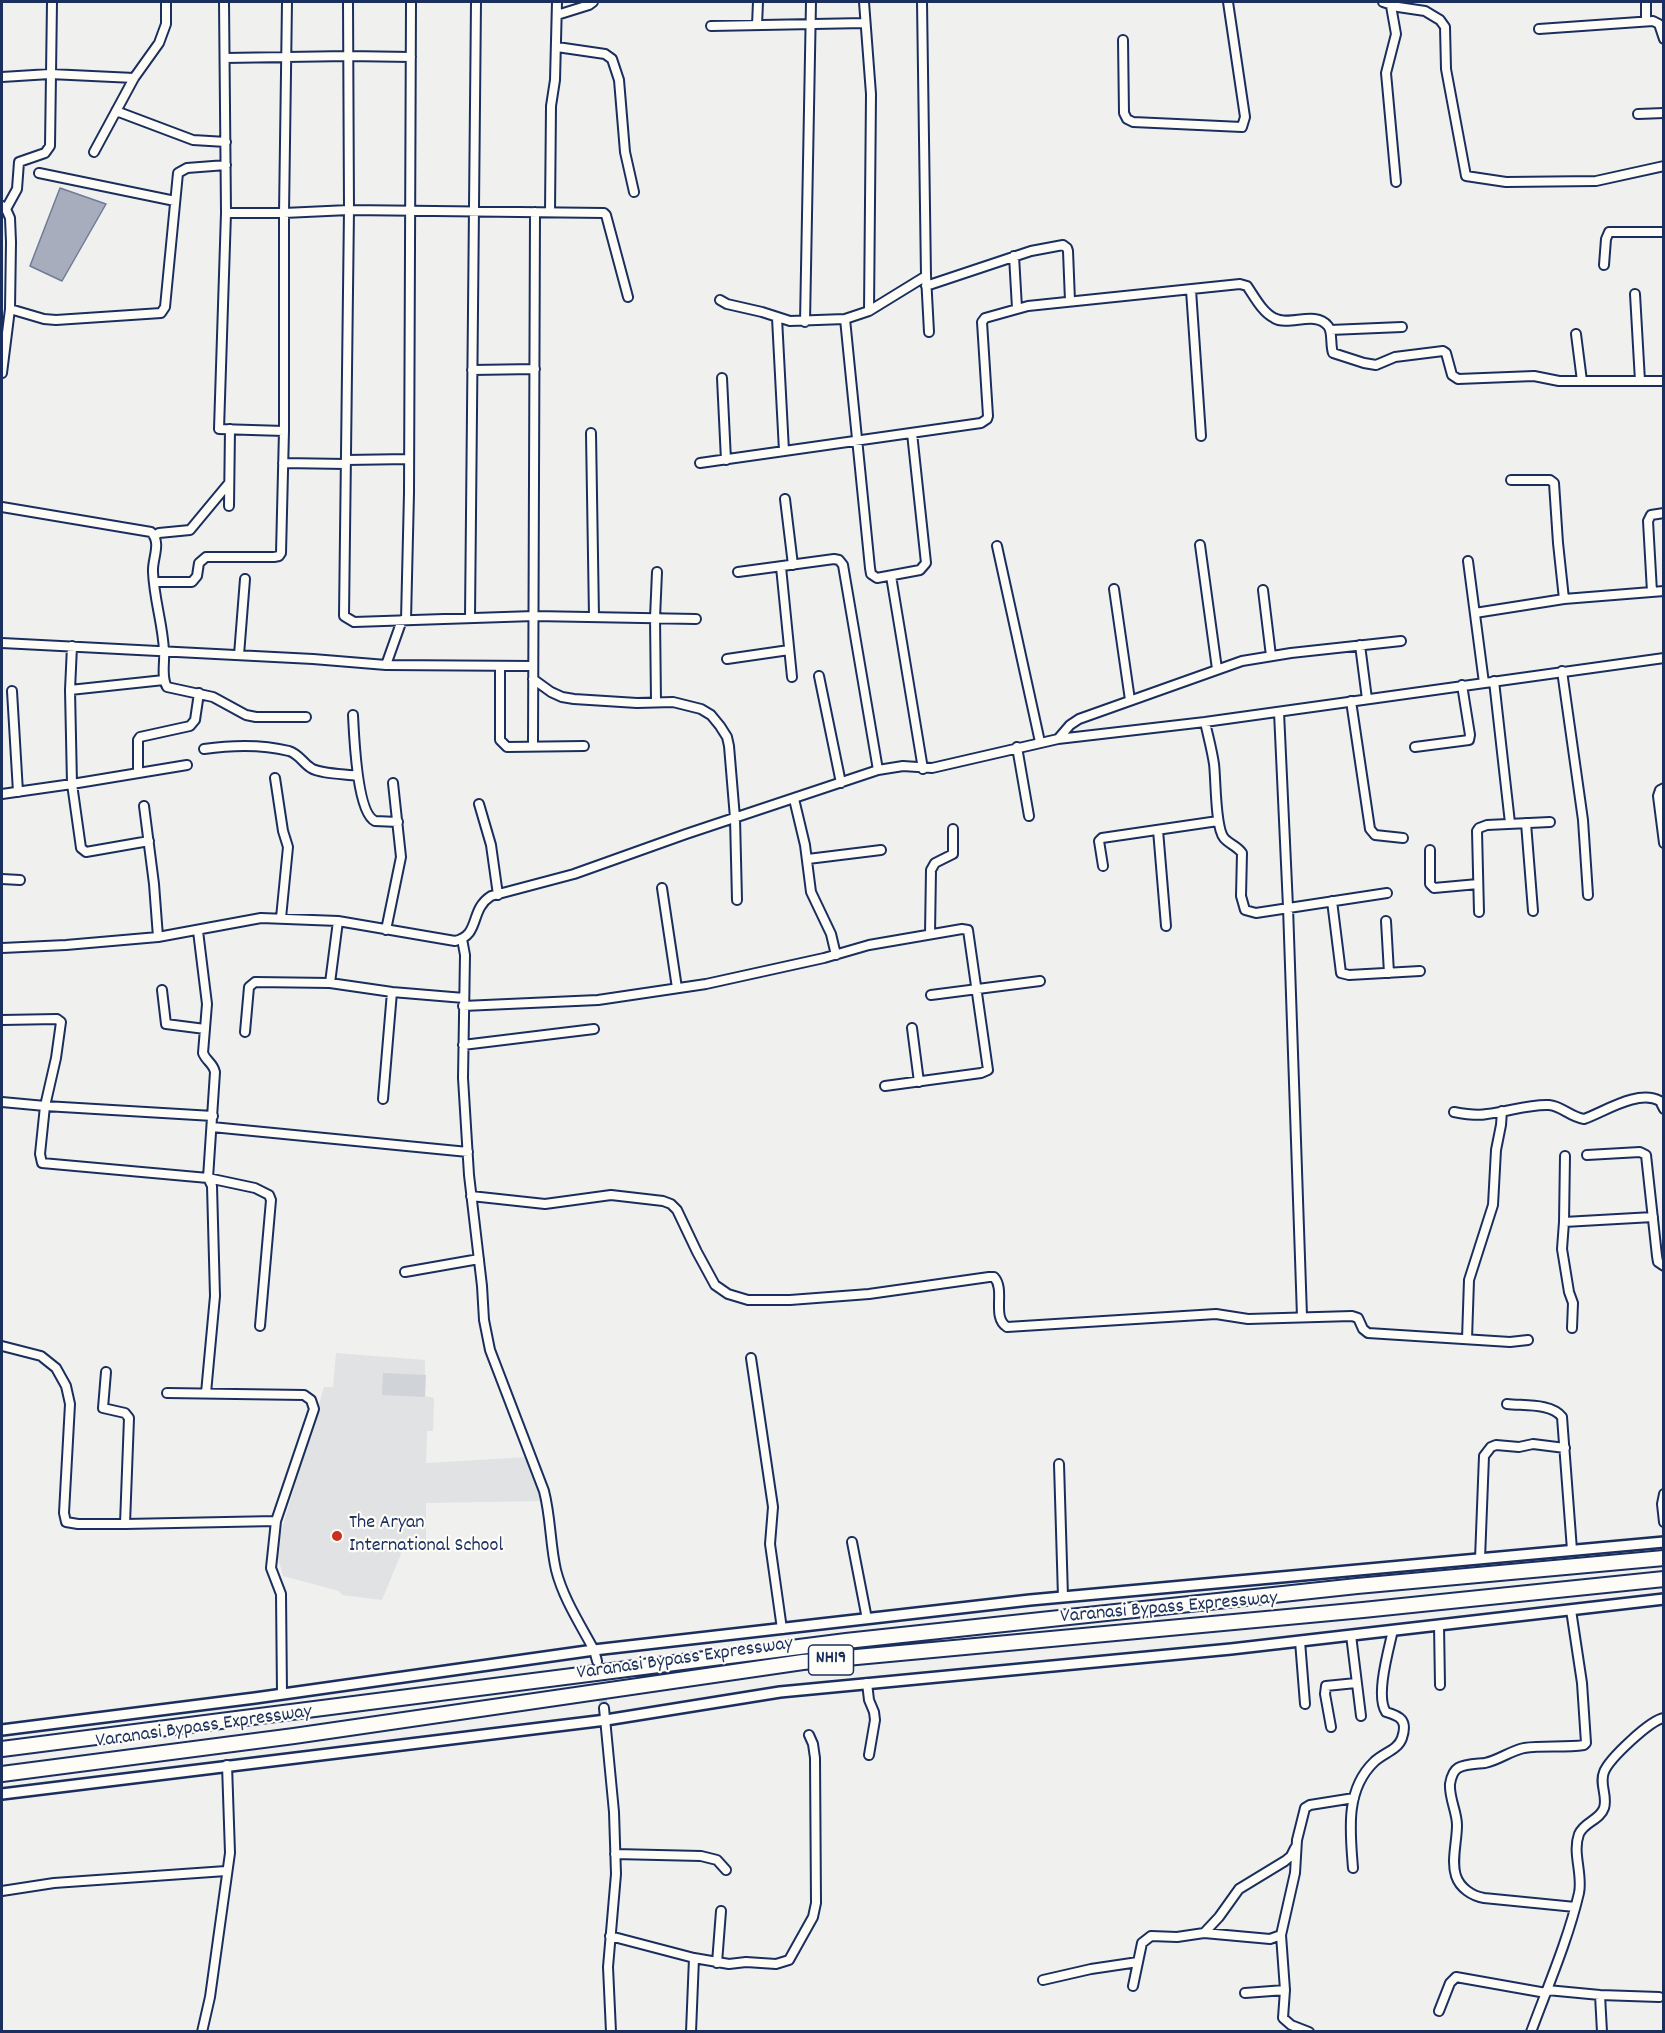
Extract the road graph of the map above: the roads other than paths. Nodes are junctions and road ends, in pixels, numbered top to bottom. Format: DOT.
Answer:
graph roads {
  1 [pos="52,2"];
  2 [pos="166,2"];
  3 [pos="224,2"];
  4 [pos="287,2"];
  5 [pos="348,2"];
  6 [pos="411,2"];
  7 [pos="476,2"];
  8 [pos="557,2"];
  9 [pos="593,2"];
  10 [pos="758,2"];
  11 [pos="811,2"];
  12 [pos="864,2"];
  13 [pos="922,2"];
  14 [pos="1228,2"];
  15 [pos="1383,2"];
  16 [pos="1646,2"];
  17 [pos="1391,6"];
  18 [pos="557,15"];
  19 [pos="1646,21"];
  20 [pos="865,23"];
  21 [pos="810,24"];
  22 [pos="757,25"];
  23 [pos="711,26"];
  24 [pos="1539,29"];
  25 [pos="1664,39"];
  26 [pos="1123,40"];
  27 [pos="557,47"];
  28 [pos="348,56"];
  29 [pos="411,57"];
  30 [pos="225,58"];
  31 [pos="286,58"];
  32 [pos="50,74"];
  33 [pos="2,77"];
  34 [pos="134,78"];
  35 [pos="116,111"];
  36 [pos="1664,113"];
  37 [pos="1638,114"];
  38 [pos="226,142"];
  39 [pos="94,152"];
  40 [pos="226,165"];
  41 [pos="1664,166"];
  42 [pos="39,173"];
  43 [pos="1396,182"];
  44 [pos="634,192"];
  45 [pos="176,201"];
  46 [pos="4,208"];
  47 [pos="348,210"];
  48 [pos="410,212"];
  49 [pos="473,212"];
  50 [pos="536,212"];
  51 [pos="550,212"];
  52 [pos="226,213"];
  53 [pos="284,213"];
  54 [pos="1664,232"];
  55 [pos="1014,256"];
  56 [pos="1604,265"];
  57 [pos="926,276"];
  58 [pos="2,277"];
  59 [pos="11,278"];
  60 [pos="926,286"];
  61 [pos="1191,290"];
  62 [pos="1635,294"];
  63 [pos="628,297"];
  64 [pos="720,300"];
  65 [pos="1070,301"];
  66 [pos="1017,308"];
  67 [pos="10,309"];
  68 [pos="869,311"];
  69 [pos="777,318"];
  70 [pos="845,318"];
  71 [pos="805,322"];
  72 [pos="1402,327"];
  73 [pos="1330,330"];
  74 [pos="929,332"];
  75 [pos="1576,334"];
  76 [pos="535,369"];
  77 [pos="472,370"];
  78 [pos="2,373"];
  79 [pos="722,378"];
  80 [pos="1582,381"];
  81 [pos="1640,381"];
  82 [pos="1664,381"];
  83 [pos="230,429"];
  84 [pos="284,431"];
  85 [pos="591,433"];
  86 [pos="912,433"];
  87 [pos="1201,436"];
  88 [pos="857,441"];
  89 [pos="784,451"];
  90 [pos="409,459"];
  91 [pos="726,460"];
  92 [pos="346,462"];
  93 [pos="283,463"];
  94 [pos="700,464"];
  95 [pos="1511,480"];
  96 [pos="229,483"];
  97 [pos="785,499"];
  98 [pos="229,506"];
  99 [pos="2,507"];
  100 [pos="1664,513"];
  101 [pos="154,536"];
  102 [pos="1200,545"];
  103 [pos="997,546"];
  104 [pos="1468,561"];
  105 [pos="793,565"];
  106 [pos="781,567"];
  107 [pos="738,572"];
  108 [pos="657,573"];
  109 [pos="891,576"];
  110 [pos="245,579"];
  111 [pos="154,582"];
  112 [pos="1114,589"];
  113 [pos="1263,590"];
  114 [pos="1664,591"];
  115 [pos="1652,592"];
  116 [pos="1564,598"];
  117 [pos="1475,613"];
  118 [pos="534,616"];
  119 [pos="470,617"];
  120 [pos="594,617"];
  121 [pos="655,618"];
  122 [pos="696,619"];
  123 [pos="404,620"];
  124 [pos="1401,641"];
  125 [pos="2,643"];
  126 [pos="1360,645"];
  127 [pos="72,646"];
  128 [pos="164,650"];
  129 [pos="789,650"];
  130 [pos="239,654"];
  131 [pos="1271,656"];
  132 [pos="1664,658"];
  133 [pos="727,659"];
  134 [pos="386,665"];
  135 [pos="500,666"];
  136 [pos="533,666"];
  137 [pos="1217,669"];
  138 [pos="1562,671"];
  139 [pos="819,676"];
  140 [pos="792,677"];
  141 [pos="533,679"];
  142 [pos="164,680"];
  143 [pos="1494,681"];
  144 [pos="1484,682"];
  145 [pos="1462,685"];
  146 [pos="70,690"];
  147 [pos="12,691"];
  148 [pos="199,693"];
  149 [pos="1367,699"];
  150 [pos="1130,700"];
  151 [pos="656,701"];
  152 [pos="1351,701"];
  153 [pos="1279,712"];
  154 [pos="353,716"];
  155 [pos="306,717"];
  156 [pos="1205,722"];
  157 [pos="1058,739"];
  158 [pos="1040,742"];
  159 [pos="533,746"];
  160 [pos="584,746"];
  161 [pos="1017,747"];
  162 [pos="1415,747"];
  163 [pos="204,749"];
  164 [pos="187,765"];
  165 [pos="923,769"];
  166 [pos="878,770"];
  167 [pos="138,773"];
  168 [pos="358,776"];
  169 [pos="275,778"];
  170 [pos="393,783"];
  171 [pos="841,783"];
  172 [pos="72,784"];
  173 [pos="1664,788"];
  174 [pos="18,792"];
  175 [pos="2,794"];
  176 [pos="794,799"];
  177 [pos="479,804"];
  178 [pos="144,806"];
  179 [pos="1029,816"];
  180 [pos="735,818"];
  181 [pos="1218,821"];
  182 [pos="398,822"];
  183 [pos="1550,822"];
  184 [pos="1510,823"];
  185 [pos="1526,823"];
  186 [pos="953,829"];
  187 [pos="1158,830"];
  188 [pos="1404,838"];
  189 [pos="149,841"];
  190 [pos="1664,843"];
  191 [pos="881,850"];
  192 [pos="1430,850"];
  193 [pos="808,859"];
  194 [pos="1102,866"];
  195 [pos="2,879"];
  196 [pos="20,880"];
  197 [pos="1478,884"];
  198 [pos="662,888"];
  199 [pos="1387,893"];
  200 [pos="498,895"];
  201 [pos="1588,895"];
  202 [pos="737,900"];
  203 [pos="1332,901"];
  204 [pos="1288,908"];
  205 [pos="1533,911"];
  206 [pos="1479,912"];
  207 [pos="281,918"];
  208 [pos="338,921"];
  209 [pos="1386,921"];
  210 [pos="1166,926"];
  211 [pos="386,930"];
  212 [pos="198,931"];
  213 [pos="930,934"];
  214 [pos="158,937"];
  215 [pos="462,939"];
  216 [pos="2,948"];
  217 [pos="836,955"];
  218 [pos="1420,971"];
  219 [pos="1389,973"];
  220 [pos="1040,981"];
  221 [pos="330,983"];
  222 [pos="677,988"];
  223 [pos="162,990"];
  224 [pos="977,990"];
  225 [pos="392,992"];
  226 [pos="931,995"];
  227 [pos="463,1002"];
  228 [pos="2,1020"];
  229 [pos="912,1028"];
  230 [pos="205,1029"];
  231 [pos="594,1029"];
  232 [pos="245,1032"];
  233 [pos="463,1045"];
  234 [pos="919,1082"];
  235 [pos="885,1086"];
  236 [pos="383,1099"];
  237 [pos="2,1102"];
  238 [pos="45,1106"];
  239 [pos="1664,1109"];
  240 [pos="1454,1112"];
  241 [pos="1502,1112"];
  242 [pos="213,1116"];
  243 [pos="212,1127"];
  244 [pos="468,1152"];
  245 [pos="1587,1155"];
  246 [pos="1565,1156"];
  247 [pos="208,1178"];
  248 [pos="471,1196"];
  249 [pos="1653,1217"];
  250 [pos="1564,1222"];
  251 [pos="479,1258"];
  252 [pos="1664,1266"];
  253 [pos="405,1272"];
  254 [pos="1302,1316"];
  255 [pos="260,1326"];
  256 [pos="1572,1328"];
  257 [pos="1467,1339"];
  258 [pos="1528,1340"];
  259 [pos="2,1346"];
  260 [pos="751,1358"];
  261 [pos="106,1372"];
  262 [pos="167,1392"];
  263 [pos="206,1393"];
  264 [pos="1507,1404"];
  265 [pos="1564,1448"];
  266 [pos="1059,1464"];
  267 [pos="1664,1494"];
  268 [pos="276,1521"];
  269 [pos="1664,1522"];
  270 [pos="125,1524"];
  271 [pos="852,1542"];
  272 [pos="1664,1542"];
  273 [pos="1572,1550"];
  274 [pos="1664,1558"];
  275 [pos="1480,1559"];
  276 [pos="1664,1579"];
  277 [pos="1063,1598"];
  278 [pos="1664,1599"];
  279 [pos="1571,1610"];
  280 [pos="867,1619"];
  281 [pos="1439,1625"];
  282 [pos="782,1629"];
  283 [pos="1393,1630"];
  284 [pos="1351,1635"];
  285 [pos="1300,1641"];
  286 [pos="594,1650"];
  287 [pos="597,1661"];
  288 [pos="867,1683"];
  289 [pos="1356,1683"];
  290 [pos="1440,1685"];
  291 [pos="282,1693"];
  292 [pos="1305,1704"];
  293 [pos="604,1708"];
  294 [pos="1361,1716"];
  295 [pos="1664,1718"];
  296 [pos="606,1720"];
  297 [pos="1331,1727"];
  298 [pos="2,1730"];
  299 [pos="809,1735"];
  300 [pos="2,1749"];
  301 [pos="869,1755"];
  302 [pos="228,1765"];
  303 [pos="2,1774"];
  304 [pos="2,1794"];
  305 [pos="1353,1798"];
  306 [pos="1297,1840"];
  307 [pos="615,1854"];
  308 [pos="1353,1868"];
  309 [pos="726,1870"];
  310 [pos="226,1871"];
  311 [pos="2,1891"];
  312 [pos="1575,1907"];
  313 [pos="721,1911"];
  314 [pos="1204,1933"];
  315 [pos="1281,1935"];
  316 [pos="610,1936"];
  317 [pos="694,1958"];
  318 [pos="1138,1962"];
  319 [pos="717,1963"];
  320 [pos="1043,1980"];
  321 [pos="1134,1986"];
  322 [pos="1286,1990"];
  323 [pos="1546,1991"];
  324 [pos="1245,1993"];
  325 [pos="1600,1995"];
  326 [pos="1659,1997"];
  327 [pos="1439,2011"];
  328 [pos="202,2031"];
  329 [pos="611,2031"];
  330 [pos="691,2031"];
  331 [pos="1309,2031"];
  332 [pos="1532,2031"];
  333 [pos="1602,2031"];
  1 -- 32 [label="street"];
  2 -- 34 [label="street"];
  3 -- 30 [label="street"];
  4 -- 31 [label="street"];
  5 -- 28 [label="street"];
  6 -- 29 [label="street"];
  7 -- 49 [label="street"];
  8 -- 18 [label="street"];
  9 -- 18 [label="street"];
  10 -- 22 [label="street"];
  11 -- 21 [label="street"];
  12 -- 20 [label="street"];
  13 -- 57 [label="street"];
  14 -- 26 [label="street"];
  15 -- 17 [label="street"];
  16 -- 19 [label="street"];
  17 -- 41 [label="street"];
  17 -- 43 [label="street"];
  18 -- 27 [label="street"];
  19 -- 24 [label="street"];
  19 -- 25 [label="street"];
  20 -- 21 [label="street"];
  20 -- 68 [label="street"];
  21 -- 22 [label="street"];
  21 -- 71 [label="street"];
  22 -- 23 [label="street"];
  27 -- 44 [label="street"];
  27 -- 51 [label="street"];
  28 -- 29 [label="street"];
  28 -- 31 [label="street"];
  28 -- 47 [label="street"];
  29 -- 48 [label="street"];
  30 -- 31 [label="street"];
  30 -- 38 [label="street"];
  31 -- 53 [label="street"];
  32 -- 33 [label="street"];
  32 -- 34 [label="street"];
  32 -- 46 [label="street"];
  34 -- 35 [label="street"];
  35 -- 38 [label="street"];
  35 -- 39 [label="street"];
  36 -- 37 [label="street"];
  38 -- 40 [label="street"];
  40 -- 45 [label="street"];
  40 -- 52 [label="street"];
  42 -- 45 [label="street"];
  45 -- 67 [label="street"];
  46 -- 59 [label="street"];
  47 -- 48 [label="street"];
  47 -- 53 [label="street"];
  47 -- 92 [label="street"];
  48 -- 49 [label="street"];
  48 -- 90 [label="street"];
  49 -- 50 [label="street"];
  49 -- 77 [label="street"];
  50 -- 51 [label="street"];
  50 -- 76 [label="street"];
  51 -- 63 [label="street"];
  52 -- 53 [label="street"];
  52 -- 83 [label="street"];
  53 -- 84 [label="street"];
  54 -- 56 [label="street"];
  55 -- 60 [label="street"];
  55 -- 65 [label="street"];
  55 -- 66 [label="street"];
  57 -- 60 [label="street"];
  57 -- 68 [label="street"];
  58 -- 59 [label="street"];
  59 -- 67 [label="street"];
  60 -- 74 [label="street"];
  61 -- 65 [label="street"];
  61 -- 73 [label="street"];
  61 -- 87 [label="street"];
  62 -- 81 [label="street"];
  64 -- 69 [label="street"];
  65 -- 66 [label="street"];
  66 -- 86 [label="street"];
  67 -- 78 [label="street"];
  68 -- 70 [label="street"];
  69 -- 71 [label="street"];
  69 -- 89 [label="street"];
  70 -- 71 [label="street"];
  70 -- 88 [label="street"];
  72 -- 73 [label="street"];
  73 -- 80 [label="street"];
  75 -- 80 [label="street"];
  76 -- 77 [label="street"];
  76 -- 118 [label="street"];
  77 -- 119 [label="street"];
  79 -- 91 [label="street"];
  80 -- 81 [label="street"];
  81 -- 82 [label="street"];
  83 -- 84 [label="street"];
  83 -- 96 [label="street"];
  84 -- 93 [label="street"];
  85 -- 120 [label="street"];
  86 -- 88 [label="street"];
  86 -- 109 [label="street"];
  88 -- 89 [label="street"];
  88 -- 109 [label="street"];
  89 -- 91 [label="street"];
  90 -- 92 [label="street"];
  90 -- 123 [label="street"];
  91 -- 94 [label="street"];
  92 -- 93 [label="street"];
  92 -- 123 [label="street"];
  93 -- 111 [label="street"];
  95 -- 116 [label="street"];
  96 -- 98 [label="street"];
  96 -- 101 [label="street"];
  97 -- 105 [label="street"];
  99 -- 101 [label="street"];
  100 -- 115 [label="street"];
  101 -- 111 [label="street"];
  102 -- 137 [label="street"];
  103 -- 158 [label="street"];
  104 -- 117 [label="street"];
  105 -- 106 [label="street"];
  105 -- 166 [label="street"];
  106 -- 107 [label="street"];
  106 -- 129 [label="street"];
  108 -- 121 [label="street"];
  109 -- 165 [label="street"];
  110 -- 130 [label="street"];
  111 -- 128 [label="street"];
  112 -- 150 [label="street"];
  113 -- 131 [label="street"];
  114 -- 115 [label="street"];
  115 -- 116 [label="street"];
  116 -- 117 [label="street"];
  117 -- 144 [label="street"];
  118 -- 119 [label="street"];
  118 -- 120 [label="street"];
  118 -- 136 [label="street"];
  119 -- 123 [label="street"];
  120 -- 121 [label="street"];
  121 -- 122 [label="street"];
  121 -- 151 [label="street"];
  123 -- 134 [label="street"];
  124 -- 126 [label="street"];
  125 -- 127 [label="street"];
  126 -- 131 [label="street"];
  126 -- 149 [label="street"];
  127 -- 128 [label="street"];
  127 -- 146 [label="street"];
  128 -- 130 [label="street"];
  128 -- 142 [label="street"];
  129 -- 133 [label="street"];
  129 -- 140 [label="street"];
  130 -- 134 [label="street"];
  131 -- 137 [label="street"];
  132 -- 138 [label="street"];
  134 -- 135 [label="street"];
  135 -- 136 [label="street"];
  135 -- 159 [label="street"];
  136 -- 141 [label="street"];
  137 -- 150 [label="street"];
  138 -- 143 [label="street"];
  138 -- 201 [label="street"];
  139 -- 171 [label="street"];
  141 -- 151 [label="street"];
  141 -- 159 [label="street"];
  142 -- 146 [label="street"];
  142 -- 148 [label="street"];
  143 -- 144 [label="street"];
  143 -- 184 [label="street"];
  144 -- 145 [label="street"];
  145 -- 149 [label="street"];
  145 -- 162 [label="street"];
  146 -- 172 [label="street"];
  147 -- 174 [label="street"];
  148 -- 155 [label="street"];
  148 -- 167 [label="street"];
  149 -- 152 [label="street"];
  150 -- 157 [label="street"];
  151 -- 180 [label="street"];
  152 -- 153 [label="street"];
  152 -- 188 [label="street"];
  153 -- 156 [label="street"];
  153 -- 204 [label="street"];
  154 -- 168 [label="street"];
  156 -- 157 [label="street"];
  156 -- 181 [label="street"];
  157 -- 158 [label="street"];
  158 -- 161 [label="street"];
  159 -- 160 [label="street"];
  161 -- 165 [label="street"];
  161 -- 179 [label="street"];
  163 -- 168 [label="street"];
  164 -- 167 [label="street"];
  165 -- 166 [label="street"];
  166 -- 171 [label="street"];
  167 -- 172 [label="street"];
  168 -- 182 [label="street"];
  169 -- 207 [label="street"];
  170 -- 182 [label="street"];
  171 -- 176 [label="street"];
  172 -- 174 [label="street"];
  172 -- 189 [label="street"];
  173 -- 190 [label="street"];
  174 -- 175 [label="street"];
  176 -- 180 [label="street"];
  176 -- 193 [label="street"];
  177 -- 200 [label="street"];
  178 -- 189 [label="street"];
  180 -- 200 [label="street"];
  180 -- 202 [label="street"];
  181 -- 187 [label="street"];
  181 -- 204 [label="street"];
  182 -- 211 [label="street"];
  183 -- 185 [label="street"];
  184 -- 185 [label="street"];
  184 -- 197 [label="street"];
  185 -- 205 [label="street"];
  186 -- 213 [label="street"];
  187 -- 194 [label="street"];
  187 -- 210 [label="street"];
  189 -- 214 [label="street"];
  191 -- 193 [label="street"];
  192 -- 197 [label="street"];
  193 -- 217 [label="street"];
  195 -- 196 [label="street"];
  197 -- 206 [label="street"];
  198 -- 222 [label="street"];
  199 -- 203 [label="street"];
  200 -- 215 [label="street"];
  203 -- 204 [label="street"];
  203 -- 219 [label="street"];
  204 -- 254 [label="street"];
  207 -- 208 [label="street"];
  207 -- 212 [label="street"];
  208 -- 211 [label="street"];
  208 -- 221 [label="street"];
  209 -- 219 [label="street"];
  211 -- 215 [label="street"];
  212 -- 214 [label="street"];
  212 -- 230 [label="street"];
  213 -- 217 [label="street"];
  213 -- 224 [label="street"];
  214 -- 216 [label="street"];
  215 -- 227 [label="street"];
  217 -- 222 [label="street"];
  218 -- 219 [label="street"];
  220 -- 224 [label="street"];
  221 -- 225 [label="street"];
  221 -- 232 [label="street"];
  222 -- 227 [label="street"];
  223 -- 230 [label="street"];
  224 -- 226 [label="street"];
  224 -- 234 [label="street"];
  225 -- 227 [label="street"];
  225 -- 236 [label="street"];
  227 -- 233 [label="street"];
  228 -- 238 [label="street"];
  229 -- 234 [label="street"];
  230 -- 242 [label="street"];
  231 -- 233 [label="street"];
  233 -- 244 [label="street"];
  234 -- 235 [label="street"];
  237 -- 238 [label="street"];
  238 -- 242 [label="street"];
  238 -- 247 [label="street"];
  239 -- 241 [label="street"];
  240 -- 241 [label="street"];
  241 -- 257 [label="street"];
  242 -- 243 [label="street"];
  243 -- 244 [label="street"];
  243 -- 247 [label="street"];
  244 -- 248 [label="street"];
  245 -- 249 [label="street"];
  246 -- 250 [label="street"];
  247 -- 255 [label="street"];
  247 -- 263 [label="street"];
  248 -- 251 [label="street"];
  248 -- 254 [label="street"];
  249 -- 250 [label="street"];
  249 -- 252 [label="street"];
  250 -- 256 [label="street"];
  251 -- 253 [label="street"];
  251 -- 286 [label="street"];
  254 -- 257 [label="street"];
  257 -- 258 [label="street"];
  259 -- 270 [label="street"];
  260 -- 282 [label="street"];
  261 -- 270 [label="street"];
  262 -- 263 [label="street"];
  263 -- 268 [label="street"];
  264 -- 265 [label="street"];
  265 -- 273 [label="street"];
  265 -- 275 [label="street"];
  266 -- 277 [label="street"];
  267 -- 269 [label="street"];
  268 -- 270 [label="street"];
  268 -- 291 [label="street"];
  271 -- 280 [label="street"];
  272 -- 273 [label="street"];
  273 -- 275 [label="street"];
  274 -- 300 [label="highway, Varanasi Bypass Expressway / NH19"];
  275 -- 277 [label="street"];
  276 -- 303 [label="highway, Varanasi Bypass Expressway / NH19"];
  277 -- 280 [label="street"];
  278 -- 279 [label="street"];
  279 -- 281 [label="street"];
  279 -- 312 [label="street"];
  280 -- 282 [label="street"];
  281 -- 283 [label="street"];
  281 -- 290 [label="street"];
  282 -- 286 [label="street"];
  283 -- 284 [label="street"];
  283 -- 305 [label="street"];
  284 -- 285 [label="street"];
  284 -- 289 [label="street"];
  285 -- 288 [label="street"];
  285 -- 292 [label="street"];
  286 -- 287 [label="street"];
  286 -- 291 [label="street"];
  288 -- 296 [label="street"];
  288 -- 301 [label="street"];
  289 -- 294 [label="street"];
  289 -- 297 [label="street"];
  291 -- 298 [label="street"];
  293 -- 296 [label="street"];
  295 -- 312 [label="street"];
  296 -- 302 [label="street"];
  296 -- 307 [label="street"];
  299 -- 319 [label="street"];
  302 -- 304 [label="street"];
  302 -- 310 [label="street"];
  305 -- 306 [label="street"];
  305 -- 308 [label="street"];
  306 -- 314 [label="street"];
  306 -- 315 [label="street"];
  307 -- 309 [label="street"];
  307 -- 316 [label="street"];
  310 -- 311 [label="street"];
  310 -- 328 [label="street"];
  312 -- 323 [label="street"];
  313 -- 319 [label="street"];
  314 -- 315 [label="street"];
  314 -- 318 [label="street"];
  315 -- 322 [label="street"];
  316 -- 317 [label="street"];
  316 -- 329 [label="street"];
  317 -- 319 [label="street"];
  317 -- 330 [label="street"];
  318 -- 320 [label="street"];
  318 -- 321 [label="street"];
  322 -- 324 [label="street"];
  322 -- 331 [label="street"];
  323 -- 325 [label="street"];
  323 -- 327 [label="street"];
  323 -- 332 [label="street"];
  325 -- 326 [label="street"];
  325 -- 333 [label="street"];
}
